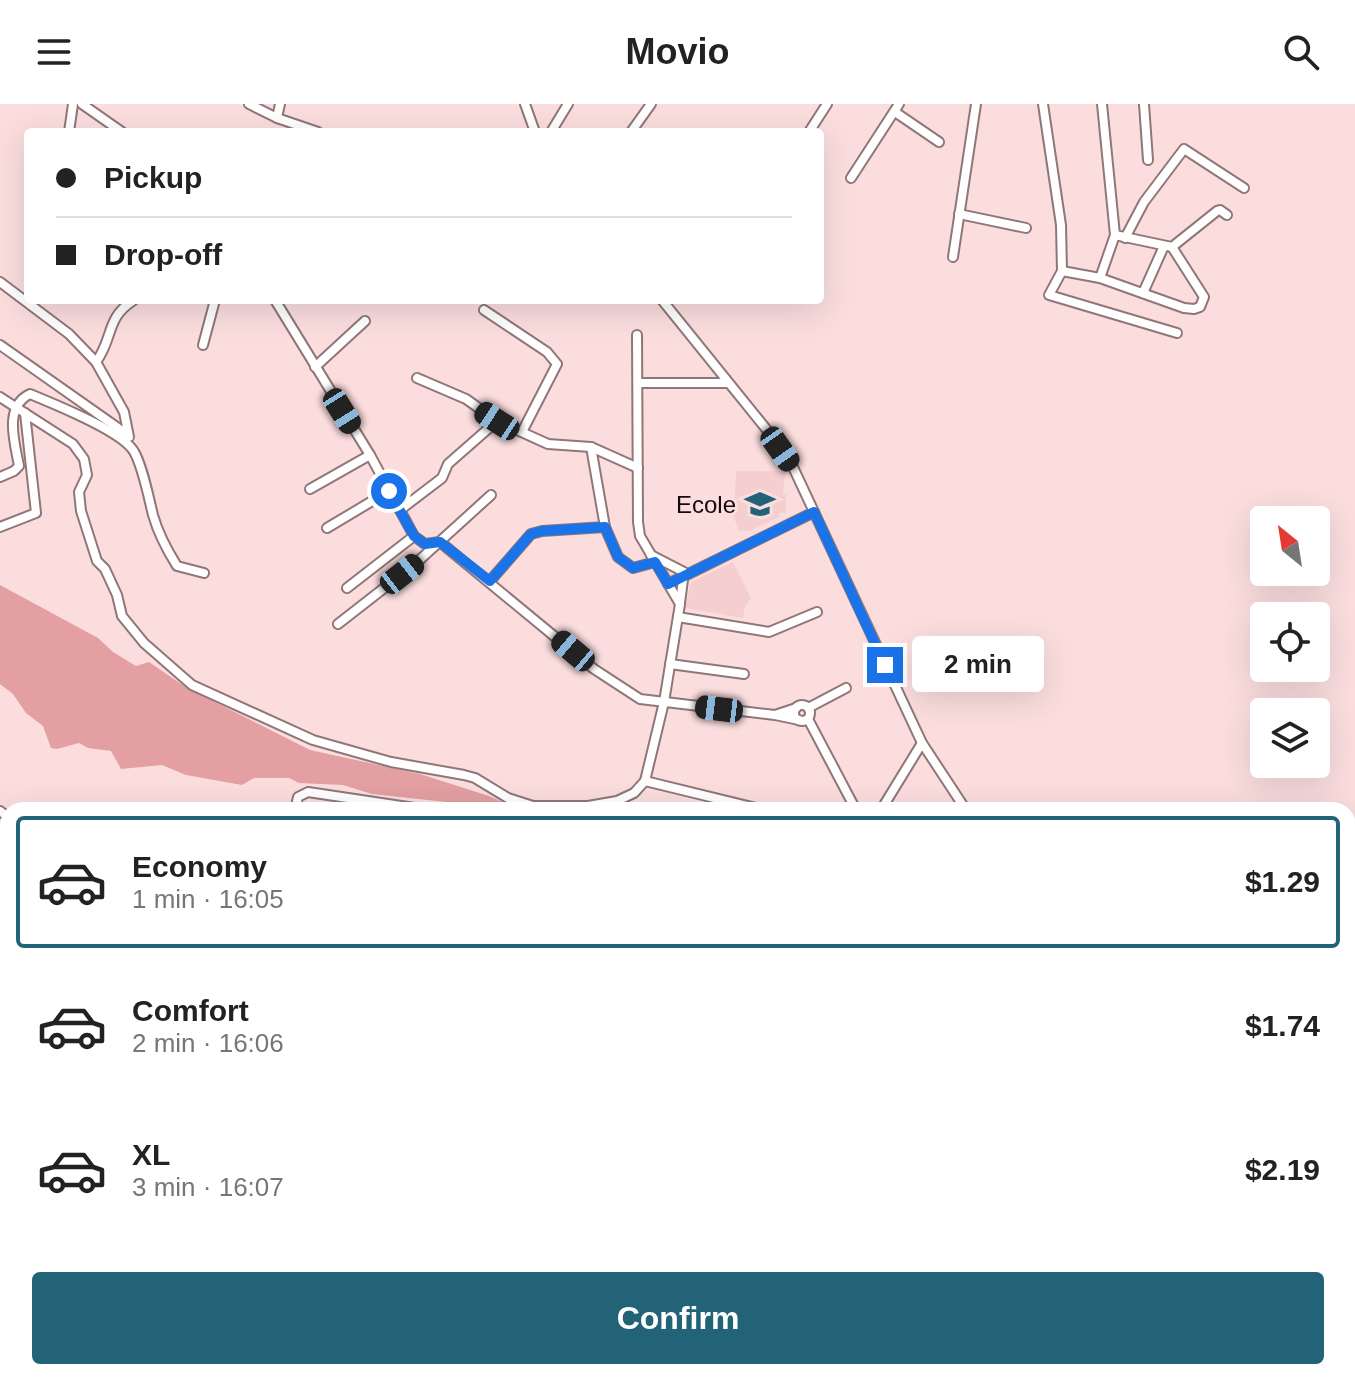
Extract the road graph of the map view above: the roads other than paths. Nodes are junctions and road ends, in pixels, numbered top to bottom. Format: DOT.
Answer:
graph roads {
  1 [pos="73,104"];
  2 [pos="82,104"];
  3 [pos="249,104"];
  4 [pos="280,104"];
  5 [pos="525,104"];
  6 [pos="568,104"];
  7 [pos="651,104"];
  8 [pos="827,104"];
  9 [pos="976,104"];
  10 [pos="1043,104"];
  11 [pos="1102,104"];
  12 [pos="1144,104"];
  13 [pos="897,108"];
  14 [pos="277,118"];
  15 [pos="70,128"];
  16 [pos="116,128"];
  17 [pos="306,128"];
  18 [pos="534,128"];
  19 [pos="553,128"];
  20 [pos="634,128"];
  21 [pos="812,128"];
  22 [pos="939,142"];
  23 [pos="1148,160"];
  24 [pos="851,178"];
  25 [pos="1244,188"];
  26 [pos="959,214"];
  27 [pos="1227,215"];
  28 [pos="1026,228"];
  29 [pos="1115,235"];
  30 [pos="1125,238"];
  31 [pos="1168,247"];
  32 [pos="953,257"];
  33 [pos="1062,271"];
  34 [pos="1100,278"];
  35 [pos="0,282"];
  36 [pos="1143,293"];
  37 [pos="24,300"];
  38 [pos="29,304"];
  39 [pos="129,304"];
  40 [pos="214,304"];
  41 [pos="278,304"];
  42 [pos="665,304"];
  43 [pos="484,310"];
  44 [pos="365,321"];
  45 [pos="1177,333"];
  46 [pos="637,335"];
  47 [pos="0,345"];
  48 [pos="203,345"];
  49 [pos="96,362"];
  50 [pos="315,367"];
  51 [pos="417,378"];
  52 [pos="638,383"];
  53 [pos="727,383"];
  54 [pos="0,397"];
  55 [pos="16,408"];
  56 [pos="25,413"];
  57 [pos="497,421"];
  58 [pos="522,432"];
  59 [pos="128,435"];
  60 [pos="591,447"];
  61 [pos="133,450"];
  62 [pos="370,455"];
  63 [pos="638,468"];
  64 [pos="0,477"];
  65 [pos="310,489"];
  66 [pos="389,491"];
  67 [pos="491,495"];
  68 [pos="400,510"];
  69 [pos="814,512"];
  70 [pos="0,527"];
  71 [pos="605,527"];
  72 [pos="327,528"];
  73 [pos="414,536"];
  74 [pos="440,542"];
  75 [pos="653,558"];
  76 [pos="204,573"];
  77 [pos="685,576"];
  78 [pos="490,581"];
  79 [pos="668,584"];
  80 [pos="347,588"];
  81 [pos="680,604"];
  82 [pos="817,612"];
  83 [pos="678,617"];
  84 [pos="338,624"];
  85 [pos="670,664"];
  86 [pos="744,674"];
  87 [pos="846,688"];
  88 [pos="664,702"];
  89 [pos="796,708"];
  90 [pos="808,708"];
  91 [pos="775,715"];
  92 [pos="803,720"];
  93 [pos="922,743"];
  94 [pos="645,781"];
  95 [pos="297,802"];
  96 [pos="368,802"];
  97 [pos="520,802"];
  98 [pos="611,802"];
  99 [pos="731,802"];
  100 [pos="851,802"];
  101 [pos="886,802"];
  102 [pos="961,802"];
  1 -- 15 [label="street"];
  2 -- 16 [label="street"];
  3 -- 14 [label="street"];
  4 -- 14 [label="street"];
  5 -- 18 [label="street"];
  6 -- 19 [label="street"];
  7 -- 20 [label="street"];
  8 -- 21 [label="street"];
  9 -- 26 [label="street"];
  10 -- 33 [label="street"];
  11 -- 29 [label="street"];
  12 -- 23 [label="street"];
  13 -- 22 [label="street"];
  13 -- 24 [label="street"];
  14 -- 17 [label="street"];
  25 -- 30 [label="street"];
  26 -- 28 [label="street"];
  26 -- 32 [label="street"];
  27 -- 31 [label="street"];
  29 -- 30 [label="street"];
  29 -- 34 [label="street"];
  30 -- 31 [label="street"];
  31 -- 36 [label="street"];
  31 -- 36 [label="street"];
  33 -- 34 [label="street"];
  33 -- 45 [label="street"];
  34 -- 36 [label="street"];
  35 -- 37 [label="street"];
  38 -- 49 [label="street"];
  39 -- 49 [label="street"];
  40 -- 48 [label="street"];
  41 -- 50 [label="street"];
  42 -- 53 [label="street"];
  43 -- 58 [label="street"];
  44 -- 50 [label="street"];
  46 -- 52 [label="street"];
  47 -- 59 [label="street"];
  49 -- 59 [label="street"];
  50 -- 62 [label="street"];
  51 -- 57 [label="street"];
  52 -- 53 [label="street"];
  52 -- 63 [label="street"];
  53 -- 69 [label="street"];
  54 -- 55 [label="street"];
  55 -- 56 [label="street"];
  55 -- 61 [label="street"];
  55 -- 64 [label="street"];
  56 -- 70 [label="street"];
  56 -- 97 [label="street"];
  57 -- 58 [label="street"];
  57 -- 68 [label="street"];
  58 -- 60 [label="street"];
  59 -- 61 [label="street"];
  60 -- 63 [label="street"];
  60 -- 71 [label="street"];
  61 -- 76 [label="street"];
  62 -- 65 [label="street"];
  62 -- 66 [label="street"];
  63 -- 75 [label="street"];
  66 -- 68 [label="street"];
  66 -- 72 [label="street"];
  67 -- 74 [label="street"];
  68 -- 73 [label="street"];
  69 -- 77 [label="street"];
  69 -- 93 [label="street"];
  71 -- 75 [label="street"];
  71 -- 78 [label="street"];
  73 -- 74 [label="street"];
  73 -- 80 [label="street"];
  74 -- 78 [label="street"];
  74 -- 84 [label="street"];
  75 -- 77 [label="street"];
  75 -- 79 [label="street"];
  77 -- 79 [label="street"];
  77 -- 81 [label="street"];
  78 -- 88 [label="street"];
  79 -- 81 [label="street"];
  81 -- 83 [label="street"];
  82 -- 83 [label="street"];
  83 -- 85 [label="street"];
  85 -- 86 [label="street"];
  85 -- 88 [label="street"];
  87 -- 90 [label="street"];
  88 -- 91 [label="street"];
  88 -- 94 [label="street"];
  89 -- 90 [label="street"];
  89 -- 91 [label="street"];
  89 -- 92 [label="street"];
  90 -- 92 [label="street"];
  91 -- 92 [label="street"];
  92 -- 100 [label="street"];
  93 -- 101 [label="street"];
  93 -- 102 [label="street"];
  94 -- 98 [label="street"];
  94 -- 99 [label="street"];
  95 -- 96 [label="street"];
}
